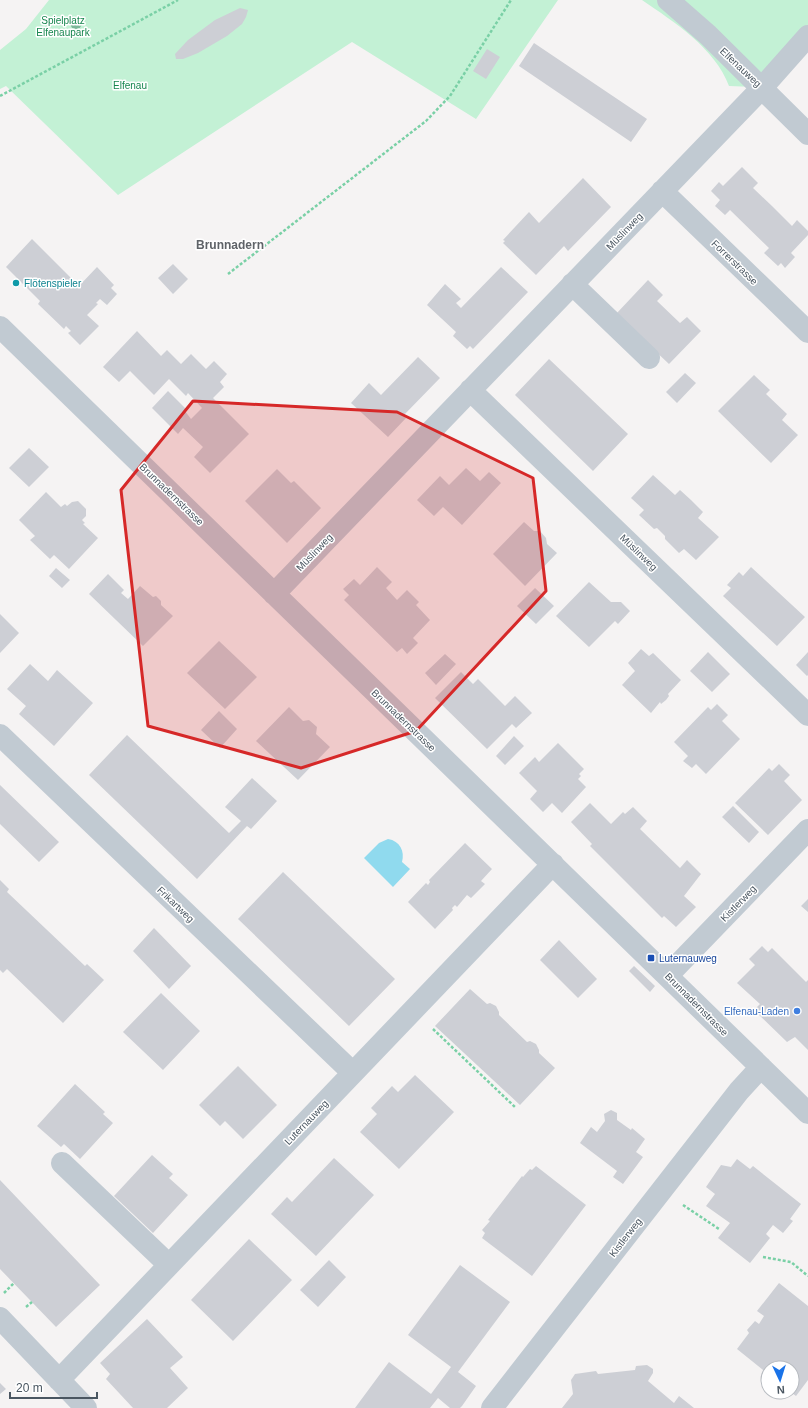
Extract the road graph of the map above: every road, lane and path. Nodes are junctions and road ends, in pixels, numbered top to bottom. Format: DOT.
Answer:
graph roads {
  1 [pos="178,0"];
  2 [pos="511,0"];
  3 [pos="668,0"];
  4 [pos="808,36"];
  5 [pos="761,89"];
  6 [pos="0,96"];
  7 [pos="808,134"];
  8 [pos="662,191"];
  9 [pos="228,274"];
  10 [pos="572,284"];
  11 [pos="0,327"];
  12 [pos="808,332"];
  13 [pos="649,358"];
  14 [pos="470,390"];
  15 [pos="274,594"];
  16 [pos="808,715"];
  17 [pos="0,735"];
  18 [pos="808,830"];
  19 [pos="553,864"];
  20 [pos="668,975"];
  21 [pos="413,1010"];
  22 [pos="761,1067"];
  23 [pos="353,1073"];
  24 [pos="516,1108"];
  25 [pos="808,1113"];
  26 [pos="62,1163"];
  27 [pos="661,1190"];
  28 [pos="719,1228"];
  29 [pos="762,1257"];
  30 [pos="169,1265"];
  31 [pos="808,1276"];
  32 [pos="14,1283"];
  33 [pos="3,1294"];
  34 [pos="0,1318"];
  35 [pos="59,1380"];
  36 [pos="86,1408"];
  37 [pos="492,1408"];
  1 -- 6 [label="path"];
  2 -- 9 [label="path"];
  3 -- 5 [label="street, Elfenauweg"];
  4 -- 5 [label="street, Elfenauweg"];
  5 -- 7 [label="street"];
  5 -- 8 [label="street, Müslinweg"];
  8 -- 10 [label="street, Müslinweg"];
  8 -- 12 [label="street, Forrerstrasse"];
  10 -- 13 [label="street"];
  10 -- 14 [label="street, Müslinweg"];
  11 -- 15 [label="street, Brunnadernstrasse"];
  14 -- 15 [label="street, Müslinweg"];
  14 -- 16 [label="street, Müslinweg"];
  15 -- 19 [label="street, Brunnadernstrasse"];
  17 -- 23 [label="street, Frikartweg"];
  18 -- 20 [label="street, Kistlerweg"];
  19 -- 20 [label="street, Brunnadernstrasse"];
  19 -- 21 [label="street, Luternauweg"];
  20 -- 22 [label="street, Brunnadernstrasse"];
  21 -- 23 [label="street, Luternauweg"];
  21 -- 24 [label="path"];
  22 -- 25 [label="street, Brunnadernstrasse"];
  22 -- 27 [label="street, Kistlerweg"];
  23 -- 30 [label="street, Luternauweg"];
  26 -- 30 [label="street"];
  27 -- 28 [label="path"];
  27 -- 37 [label="street, Kistlerweg"];
  29 -- 31 [label="path"];
  30 -- 35 [label="street, Luternauweg"];
  32 -- 33 [label="path"];
  34 -- 35 [label="street"];
  35 -- 36 [label="street"];
}
